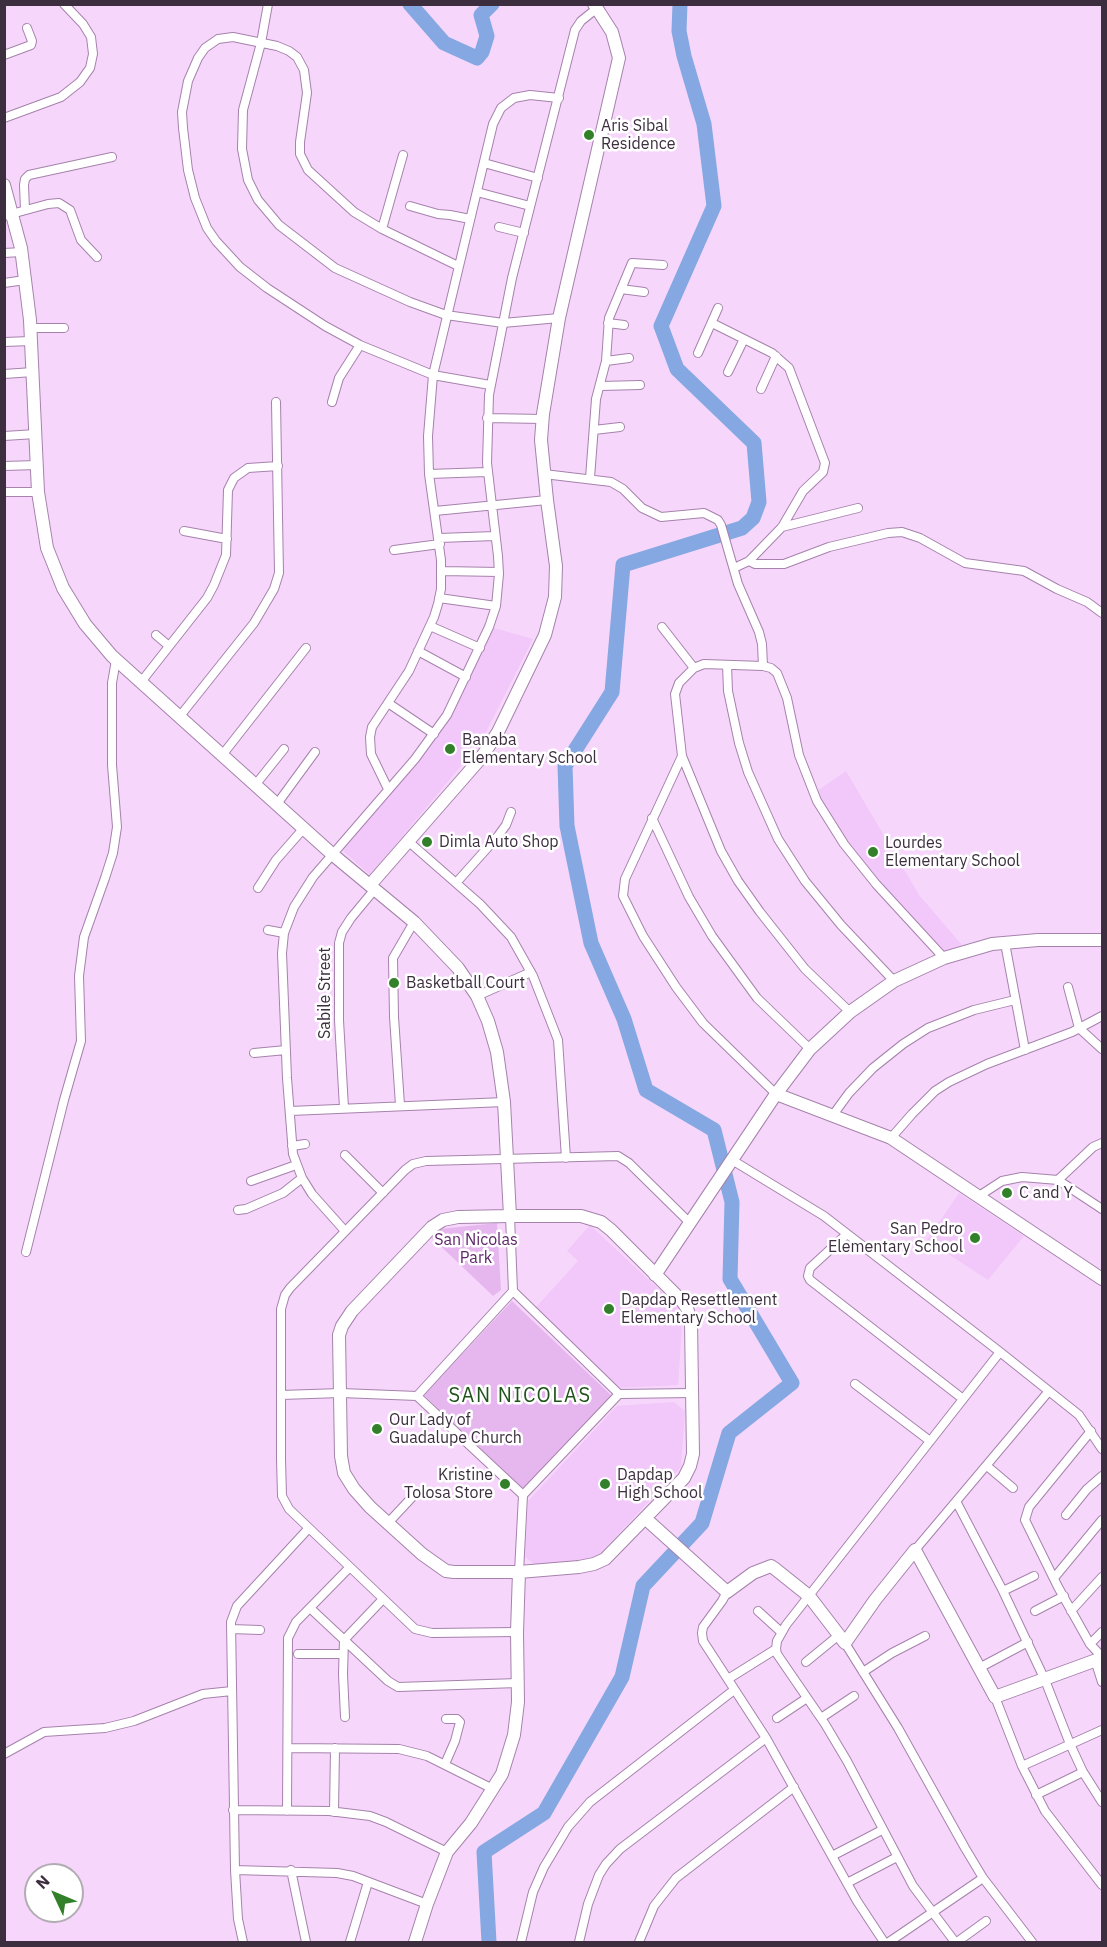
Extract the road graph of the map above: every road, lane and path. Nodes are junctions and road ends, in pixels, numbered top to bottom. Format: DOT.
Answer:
graph roads {
  1 [pos="64,4"];
  2 [pos="268,4"];
  3 [pos="595,7"];
  4 [pos="27,28"];
  5 [pos="261,43"];
  6 [pos="4,55"];
  7 [pos="559,98"];
  8 [pos="4,118"];
  9 [pos="403,155"];
  10 [pos="112,157"];
  11 [pos="484,163"];
  12 [pos="537,178"];
  13 [pos="4,185"];
  14 [pos="477,192"];
  15 [pos="410,206"];
  16 [pos="530,206"];
  17 [pos="14,214"];
  18 [pos="470,219"];
  19 [pos="499,227"];
  20 [pos="382,230"];
  21 [pos="524,233"];
  22 [pos="22,252"];
  23 [pos="4,253"];
  24 [pos="97,257"];
  25 [pos="663,265"];
  26 [pos="458,266"];
  27 [pos="25,280"];
  28 [pos="4,283"];
  29 [pos="621,289"];
  30 [pos="644,292"];
  31 [pos="718,308"];
  32 [pos="446,315"];
  33 [pos="559,318"];
  34 [pos="503,323"];
  35 [pos="608,323"];
  36 [pos="712,323"];
  37 [pos="624,325"];
  38 [pos="64,328"];
  39 [pos="31,335"];
  40 [pos="744,339"];
  41 [pos="4,342"];
  42 [pos="360,345"];
  43 [pos="698,353"];
  44 [pos="776,356"];
  45 [pos="629,358"];
  46 [pos="606,361"];
  47 [pos="33,372"];
  48 [pos="728,372"];
  49 [pos="4,374"];
  50 [pos="433,375"];
  51 [pos="490,385"];
  52 [pos="640,385"];
  53 [pos="601,386"];
  54 [pos="761,389"];
  55 [pos="276,402"];
  56 [pos="332,402"];
  57 [pos="486,418"];
  58 [pos="543,419"];
  59 [pos="620,427"];
  60 [pos="594,430"];
  61 [pos="36,434"];
  62 [pos="4,436"];
  63 [pos="37,465"];
  64 [pos="4,466"];
  65 [pos="278,466"];
  66 [pos="488,472"];
  67 [pos="429,474"];
  68 [pos="544,474"];
  69 [pos="590,478"];
  70 [pos="4,492"];
  71 [pos="38,492"];
  72 [pos="547,500"];
  73 [pos="491,504"];
  74 [pos="858,508"];
  75 [pos="435,511"];
  76 [pos="782,527"];
  77 [pos="184,531"];
  78 [pos="495,536"];
  79 [pos="227,539"];
  80 [pos="439,541"];
  81 [pos="394,550"];
  82 [pos="749,561"];
  83 [pos="734,568"];
  84 [pos="442,571"];
  85 [pos="499,572"];
  86 [pos="440,598"];
  87 [pos="496,606"];
  88 [pos="1102,614"];
  89 [pos="430,626"];
  90 [pos="662,627"];
  91 [pos="156,635"];
  92 [pos="169,646"];
  93 [pos="306,648"];
  94 [pos="480,648"];
  95 [pos="418,651"];
  96 [pos="116,660"];
  97 [pos="727,665"];
  98 [pos="763,666"];
  99 [pos="694,668"];
  100 [pos="466,678"];
  101 [pos="141,682"];
  102 [pos="388,703"];
  103 [pos="180,716"];
  104 [pos="434,734"];
  105 [pos="284,750"];
  106 [pos="315,752"];
  107 [pos="223,754"];
  108 [pos="682,756"];
  109 [pos="256,784"];
  110 [pos="388,789"];
  111 [pos="277,804"];
  112 [pos="511,812"];
  113 [pos="652,818"];
  114 [pos="304,828"];
  115 [pos="409,842"];
  116 [pos="332,854"];
  117 [pos="456,883"];
  118 [pos="372,887"];
  119 [pos="258,888"];
  120 [pos="414,922"];
  121 [pos="268,930"];
  122 [pos="284,933"];
  123 [pos="1102,940"];
  124 [pos="1005,943"];
  125 [pos="944,958"];
  126 [pos="531,972"];
  127 [pos="894,981"];
  128 [pos="1068,987"];
  129 [pos="477,996"];
  130 [pos="1015,1000"];
  131 [pos="850,1012"];
  132 [pos="1102,1016"];
  133 [pos="1079,1028"];
  134 [pos="1102,1048"];
  135 [pos="810,1049"];
  136 [pos="286,1050"];
  137 [pos="1025,1050"];
  138 [pos="254,1053"];
  139 [pos="776,1094"];
  140 [pos="504,1102"];
  141 [pos="400,1105"];
  142 [pos="344,1108"];
  143 [pos="290,1111"];
  144 [pos="833,1115"];
  145 [pos="891,1138"];
  146 [pos="1102,1143"];
  147 [pos="305,1144"];
  148 [pos="292,1146"];
  149 [pos="345,1155"];
  150 [pos="566,1158"];
  151 [pos="506,1159"];
  152 [pos="730,1163"];
  153 [pos="296,1165"];
  154 [pos="302,1178"];
  155 [pos="1058,1180"];
  156 [pos="251,1181"];
  157 [pos="383,1193"];
  158 [pos="979,1196"];
  159 [pos="1102,1209"];
  160 [pos="238,1210"];
  161 [pos="510,1216"];
  162 [pos="690,1223"];
  163 [pos="345,1231"];
  164 [pos="847,1234"];
  165 [pos="26,1252"];
  166 [pos="655,1275"];
  167 [pos="1102,1280"];
  168 [pos="513,1291"];
  169 [pos="1000,1352"];
  170 [pos="855,1384"];
  171 [pos="1049,1391"];
  172 [pos="341,1393"];
  173 [pos="692,1393"];
  174 [pos="619,1394"];
  175 [pos="281,1395"];
  176 [pos="417,1395"];
  177 [pos="963,1399"];
  178 [pos="1091,1431"];
  179 [pos="930,1441"];
  180 [pos="1102,1449"];
  181 [pos="987,1466"];
  182 [pos="1102,1476"];
  183 [pos="1013,1488"];
  184 [pos="415,1494"];
  185 [pos="523,1495"];
  186 [pos="957,1503"];
  187 [pos="1066,1515"];
  188 [pos="646,1519"];
  189 [pos="1102,1520"];
  190 [pos="388,1523"];
  191 [pos="308,1529"];
  192 [pos="915,1550"];
  193 [pos="349,1568"];
  194 [pos="519,1572"];
  195 [pos="1034,1576"];
  196 [pos="1102,1577"];
  197 [pos="1054,1578"];
  198 [pos="1003,1591"];
  199 [pos="727,1592"];
  200 [pos="809,1596"];
  201 [pos="1064,1596"];
  202 [pos="383,1599"];
  203 [pos="310,1608"];
  204 [pos="758,1611"];
  205 [pos="1035,1611"];
  206 [pos="1071,1611"];
  207 [pos="231,1629"];
  208 [pos="260,1630"];
  209 [pos="516,1632"];
  210 [pos="781,1632"];
  211 [pos="1102,1632"];
  212 [pos="925,1636"];
  213 [pos="842,1639"];
  214 [pos="344,1640"];
  215 [pos="1028,1642"];
  216 [pos="1090,1644"];
  217 [pos="776,1649"];
  218 [pos="298,1654"];
  219 [pos="343,1654"];
  220 [pos="1100,1658"];
  221 [pos="806,1662"];
  222 [pos="979,1668"];
  223 [pos="863,1672"];
  224 [pos="728,1679"];
  225 [pos="1045,1680"];
  226 [pos="1102,1682"];
  227 [pos="518,1683"];
  228 [pos="734,1690"];
  229 [pos="232,1691"];
  230 [pos="854,1696"];
  231 [pos="995,1697"];
  232 [pos="807,1698"];
  233 [pos="345,1717"];
  234 [pos="777,1718"];
  235 [pos="821,1718"];
  236 [pos="446,1719"];
  237 [pos="1102,1730"];
  238 [pos="766,1738"];
  239 [pos="1070,1744"];
  240 [pos="289,1748"];
  241 [pos="335,1748"];
  242 [pos="4,1754"];
  243 [pos="446,1764"];
  244 [pos="1022,1766"];
  245 [pos="1083,1772"];
  246 [pos="794,1786"];
  247 [pos="493,1789"];
  248 [pos="1036,1795"];
  249 [pos="1102,1802"];
  250 [pos="233,1810"];
  251 [pos="287,1811"];
  252 [pos="334,1812"];
  253 [pos="882,1830"];
  254 [pos="447,1852"];
  255 [pos="832,1856"];
  256 [pos="897,1857"];
  257 [pos="235,1870"];
  258 [pos="291,1870"];
  259 [pos="983,1878"];
  260 [pos="368,1882"];
  261 [pos="846,1883"];
  262 [pos="1102,1885"];
  263 [pos="427,1904"];
  264 [pos="932,1913"];
  265 [pos="986,1921"];
  266 [pos="243,1942"];
  267 [pos="306,1942"];
  268 [pos="350,1942"];
  269 [pos="415,1942"];
  270 [pos="521,1942"];
  271 [pos="579,1942"];
  272 [pos="639,1942"];
  273 [pos="884,1942"];
  274 [pos="889,1942"];
  275 [pos="956,1942"];
  276 [pos="1032,1942"];
  1 -- 8 [label="street"];
  2 -- 5 [label="street"];
  3 -- 7 [label="street"];
  3 -- 33 [label="street"];
  4 -- 6 [label="street"];
  5 -- 20 [label="street"];
  5 -- 32 [label="street"];
  5 -- 42 [label="street"];
  7 -- 11 [label="street"];
  7 -- 12 [label="street"];
  9 -- 20 [label="street"];
  10 -- 17 [label="street"];
  11 -- 12 [label="street"];
  11 -- 14 [label="street"];
  12 -- 16 [label="street"];
  13 -- 17 [label="street"];
  14 -- 16 [label="street"];
  14 -- 18 [label="street"];
  15 -- 18 [label="street"];
  16 -- 21 [label="street"];
  17 -- 22 [label="street"];
  17 -- 24 [label="street"];
  18 -- 26 [label="street"];
  19 -- 21 [label="street"];
  20 -- 26 [label="street"];
  21 -- 34 [label="street"];
  22 -- 23 [label="street"];
  22 -- 27 [label="street"];
  25 -- 29 [label="street"];
  26 -- 32 [label="street"];
  27 -- 28 [label="street"];
  27 -- 39 [label="street"];
  29 -- 30 [label="street"];
  29 -- 35 [label="street"];
  31 -- 36 [label="street"];
  32 -- 34 [label="street"];
  32 -- 50 [label="street"];
  33 -- 34 [label="street"];
  33 -- 58 [label="street"];
  34 -- 51 [label="street"];
  35 -- 37 [label="street"];
  35 -- 46 [label="street"];
  36 -- 40 [label="street"];
  36 -- 43 [label="street"];
  38 -- 39 [label="street"];
  39 -- 41 [label="street"];
  39 -- 47 [label="street"];
  40 -- 44 [label="street"];
  40 -- 48 [label="street"];
  42 -- 50 [label="street"];
  42 -- 56 [label="street"];
  44 -- 54 [label="street"];
  44 -- 76 [label="street"];
  45 -- 46 [label="street"];
  46 -- 53 [label="street"];
  47 -- 49 [label="street"];
  47 -- 61 [label="street"];
  50 -- 51 [label="street"];
  50 -- 67 [label="street"];
  51 -- 57 [label="street"];
  52 -- 53 [label="street"];
  53 -- 60 [label="street"];
  55 -- 65 [label="street"];
  57 -- 58 [label="street"];
  57 -- 66 [label="street"];
  58 -- 68 [label="street"];
  59 -- 60 [label="street"];
  60 -- 69 [label="street"];
  61 -- 62 [label="street"];
  61 -- 63 [label="street"];
  63 -- 64 [label="street"];
  63 -- 71 [label="street"];
  65 -- 79 [label="street"];
  65 -- 103 [label="street"];
  66 -- 67 [label="street"];
  66 -- 73 [label="street"];
  67 -- 75 [label="street"];
  68 -- 69 [label="street"];
  68 -- 72 [label="street"];
  69 -- 83 [label="street"];
  70 -- 71 [label="street"];
  71 -- 96 [label="street"];
  72 -- 73 [label="street"];
  72 -- 115 [label="street"];
  73 -- 75 [label="street"];
  73 -- 78 [label="street"];
  74 -- 76 [label="street"];
  75 -- 80 [label="street"];
  76 -- 82 [label="street"];
  77 -- 79 [label="street"];
  78 -- 80 [label="street"];
  78 -- 85 [label="street"];
  79 -- 92 [label="street"];
  80 -- 81 [label="street"];
  80 -- 84 [label="street"];
  82 -- 83 [label="street"];
  82 -- 88 [label="street"];
  83 -- 98 [label="street"];
  84 -- 85 [label="street"];
  84 -- 86 [label="street"];
  85 -- 87 [label="street"];
  86 -- 87 [label="street"];
  86 -- 89 [label="street"];
  87 -- 94 [label="street"];
  89 -- 94 [label="street"];
  89 -- 95 [label="street"];
  90 -- 99 [label="street"];
  91 -- 92 [label="street"];
  92 -- 101 [label="street"];
  93 -- 107 [label="street"];
  94 -- 100 [label="street"];
  95 -- 100 [label="street"];
  95 -- 102 [label="street"];
  96 -- 101 [label="street"];
  96 -- 165 [label="street"];
  97 -- 98 [label="street"];
  97 -- 99 [label="street"];
  97 -- 127 [label="street"];
  98 -- 125 [label="street"];
  99 -- 108 [label="street"];
  100 -- 104 [label="street"];
  101 -- 103 [label="street"];
  102 -- 104 [label="street"];
  102 -- 110 [label="street"];
  103 -- 107 [label="street"];
  104 -- 110 [label="street"];
  105 -- 109 [label="street"];
  106 -- 111 [label="street"];
  107 -- 109 [label="street"];
  108 -- 113 [label="street"];
  108 -- 131 [label="street"];
  109 -- 111 [label="street"];
  110 -- 116 [label="street"];
  111 -- 114 [label="street"];
  112 -- 117 [label="street"];
  113 -- 135 [label="street"];
  113 -- 139 [label="street"];
  114 -- 116 [label="street"];
  114 -- 119 [label="street"];
  115 -- 117 [label="street"];
  115 -- 118 [label="street"];
  116 -- 118 [label="street"];
  116 -- 122 [label="street"];
  117 -- 126 [label="street"];
  118 -- 120 [label="street"];
  118 -- 142 [label="street, Sabile Street"];
  120 -- 129 [label="street"];
  120 -- 141 [label="street"];
  121 -- 122 [label="street"];
  122 -- 136 [label="street"];
  123 -- 124 [label="street"];
  124 -- 125 [label="street"];
  124 -- 130 [label="street"];
  125 -- 127 [label="street"];
  126 -- 129 [label="street"];
  126 -- 150 [label="street"];
  127 -- 131 [label="street"];
  128 -- 133 [label="street"];
  129 -- 140 [label="street"];
  130 -- 137 [label="street"];
  130 -- 144 [label="street"];
  131 -- 135 [label="street"];
  132 -- 133 [label="street"];
  133 -- 134 [label="street"];
  133 -- 137 [label="street"];
  135 -- 139 [label="street"];
  136 -- 138 [label="street"];
  136 -- 143 [label="street"];
  137 -- 145 [label="street"];
  139 -- 144 [label="street"];
  139 -- 152 [label="street"];
  140 -- 141 [label="street"];
  140 -- 151 [label="street"];
  141 -- 142 [label="street"];
  142 -- 143 [label="street"];
  143 -- 148 [label="street"];
  144 -- 145 [label="street"];
  145 -- 158 [label="street"];
  146 -- 155 [label="street"];
  147 -- 148 [label="street"];
  148 -- 153 [label="street"];
  149 -- 157 [label="street"];
  150 -- 151 [label="street"];
  150 -- 162 [label="street"];
  151 -- 157 [label="street"];
  151 -- 161 [label="street"];
  152 -- 162 [label="street"];
  152 -- 164 [label="street"];
  153 -- 154 [label="street"];
  153 -- 156 [label="street"];
  154 -- 160 [label="street"];
  154 -- 163 [label="street"];
  155 -- 158 [label="street"];
  155 -- 159 [label="street"];
  157 -- 163 [label="street"];
  158 -- 167 [label="street"];
  161 -- 166 [label="street"];
  161 -- 168 [label="street"];
  161 -- 172 [label="street"];
  162 -- 166 [label="street"];
  163 -- 175 [label="street"];
  164 -- 169 [label="street"];
  164 -- 177 [label="street"];
  166 -- 173 [label="street"];
  168 -- 174 [label="street"];
  168 -- 176 [label="street"];
  169 -- 171 [label="street"];
  169 -- 177 [label="street"];
  170 -- 179 [label="street"];
  171 -- 178 [label="street"];
  171 -- 181 [label="street"];
  172 -- 175 [label="street"];
  172 -- 176 [label="street"];
  172 -- 190 [label="street"];
  173 -- 174 [label="street"];
  173 -- 188 [label="street"];
  174 -- 185 [label="street"];
  175 -- 191 [label="street"];
  176 -- 185 [label="street"];
  177 -- 179 [label="street"];
  178 -- 180 [label="street"];
  178 -- 197 [label="street"];
  179 -- 200 [label="street"];
  181 -- 183 [label="street"];
  181 -- 186 [label="street"];
  182 -- 187 [label="street"];
  184 -- 190 [label="street"];
  185 -- 194 [label="street"];
  186 -- 192 [label="street"];
  186 -- 198 [label="street"];
  188 -- 194 [label="street"];
  188 -- 199 [label="street"];
  189 -- 197 [label="street"];
  190 -- 194 [label="street"];
  191 -- 193 [label="street"];
  191 -- 207 [label="street"];
  192 -- 213 [label="street"];
  192 -- 222 [label="street"];
  193 -- 202 [label="street"];
  193 -- 203 [label="street"];
  194 -- 209 [label="street"];
  195 -- 198 [label="street"];
  196 -- 206 [label="street"];
  197 -- 201 [label="street"];
  198 -- 215 [label="street"];
  199 -- 200 [label="street"];
  199 -- 224 [label="street"];
  200 -- 210 [label="street"];
  200 -- 213 [label="street"];
  201 -- 205 [label="street"];
  201 -- 206 [label="street"];
  202 -- 209 [label="street"];
  202 -- 214 [label="street"];
  203 -- 214 [label="street"];
  203 -- 240 [label="street"];
  204 -- 210 [label="street"];
  206 -- 216 [label="street"];
  207 -- 208 [label="street"];
  207 -- 229 [label="street"];
  209 -- 227 [label="street"];
  210 -- 217 [label="street"];
  211 -- 216 [label="street"];
  212 -- 223 [label="street"];
  213 -- 221 [label="street"];
  213 -- 223 [label="street"];
  214 -- 219 [label="street"];
  214 -- 227 [label="street"];
  215 -- 222 [label="street"];
  215 -- 225 [label="street"];
  216 -- 220 [label="street"];
  217 -- 224 [label="street"];
  217 -- 232 [label="street"];
  218 -- 219 [label="street"];
  219 -- 233 [label="street"];
  220 -- 225 [label="street"];
  220 -- 226 [label="street"];
  222 -- 231 [label="street"];
  223 -- 259 [label="street"];
  224 -- 228 [label="street"];
  225 -- 231 [label="street"];
  225 -- 239 [label="street"];
  227 -- 247 [label="street"];
  228 -- 238 [label="street"];
  228 -- 270 [label="street"];
  229 -- 242 [label="street"];
  229 -- 250 [label="street"];
  230 -- 235 [label="street"];
  231 -- 244 [label="street"];
  232 -- 234 [label="street"];
  232 -- 235 [label="street"];
  235 -- 253 [label="street"];
  236 -- 243 [label="street"];
  237 -- 239 [label="street"];
  238 -- 246 [label="street"];
  238 -- 271 [label="street"];
  239 -- 244 [label="street"];
  239 -- 245 [label="street"];
  240 -- 241 [label="street"];
  240 -- 251 [label="street"];
  241 -- 243 [label="street"];
  241 -- 252 [label="street"];
  243 -- 247 [label="street"];
  244 -- 248 [label="street"];
  245 -- 248 [label="street"];
  245 -- 249 [label="street"];
  246 -- 255 [label="street"];
  246 -- 272 [label="street"];
  247 -- 254 [label="street"];
  248 -- 262 [label="street"];
  250 -- 251 [label="street"];
  250 -- 257 [label="street"];
  251 -- 252 [label="street"];
  252 -- 254 [label="street"];
  253 -- 255 [label="street"];
  253 -- 256 [label="street"];
  254 -- 263 [label="street"];
  255 -- 261 [label="street"];
  256 -- 261 [label="street"];
  256 -- 264 [label="street"];
  257 -- 258 [label="street"];
  257 -- 266 [label="street"];
  258 -- 260 [label="street"];
  258 -- 267 [label="street"];
  259 -- 264 [label="street"];
  259 -- 276 [label="street"];
  260 -- 263 [label="street"];
  260 -- 268 [label="street"];
  261 -- 273 [label="street"];
  263 -- 269 [label="street"];
  264 -- 274 [label="street"];
  264 -- 275 [label="street"];
  265 -- 275 [label="street"];
}
